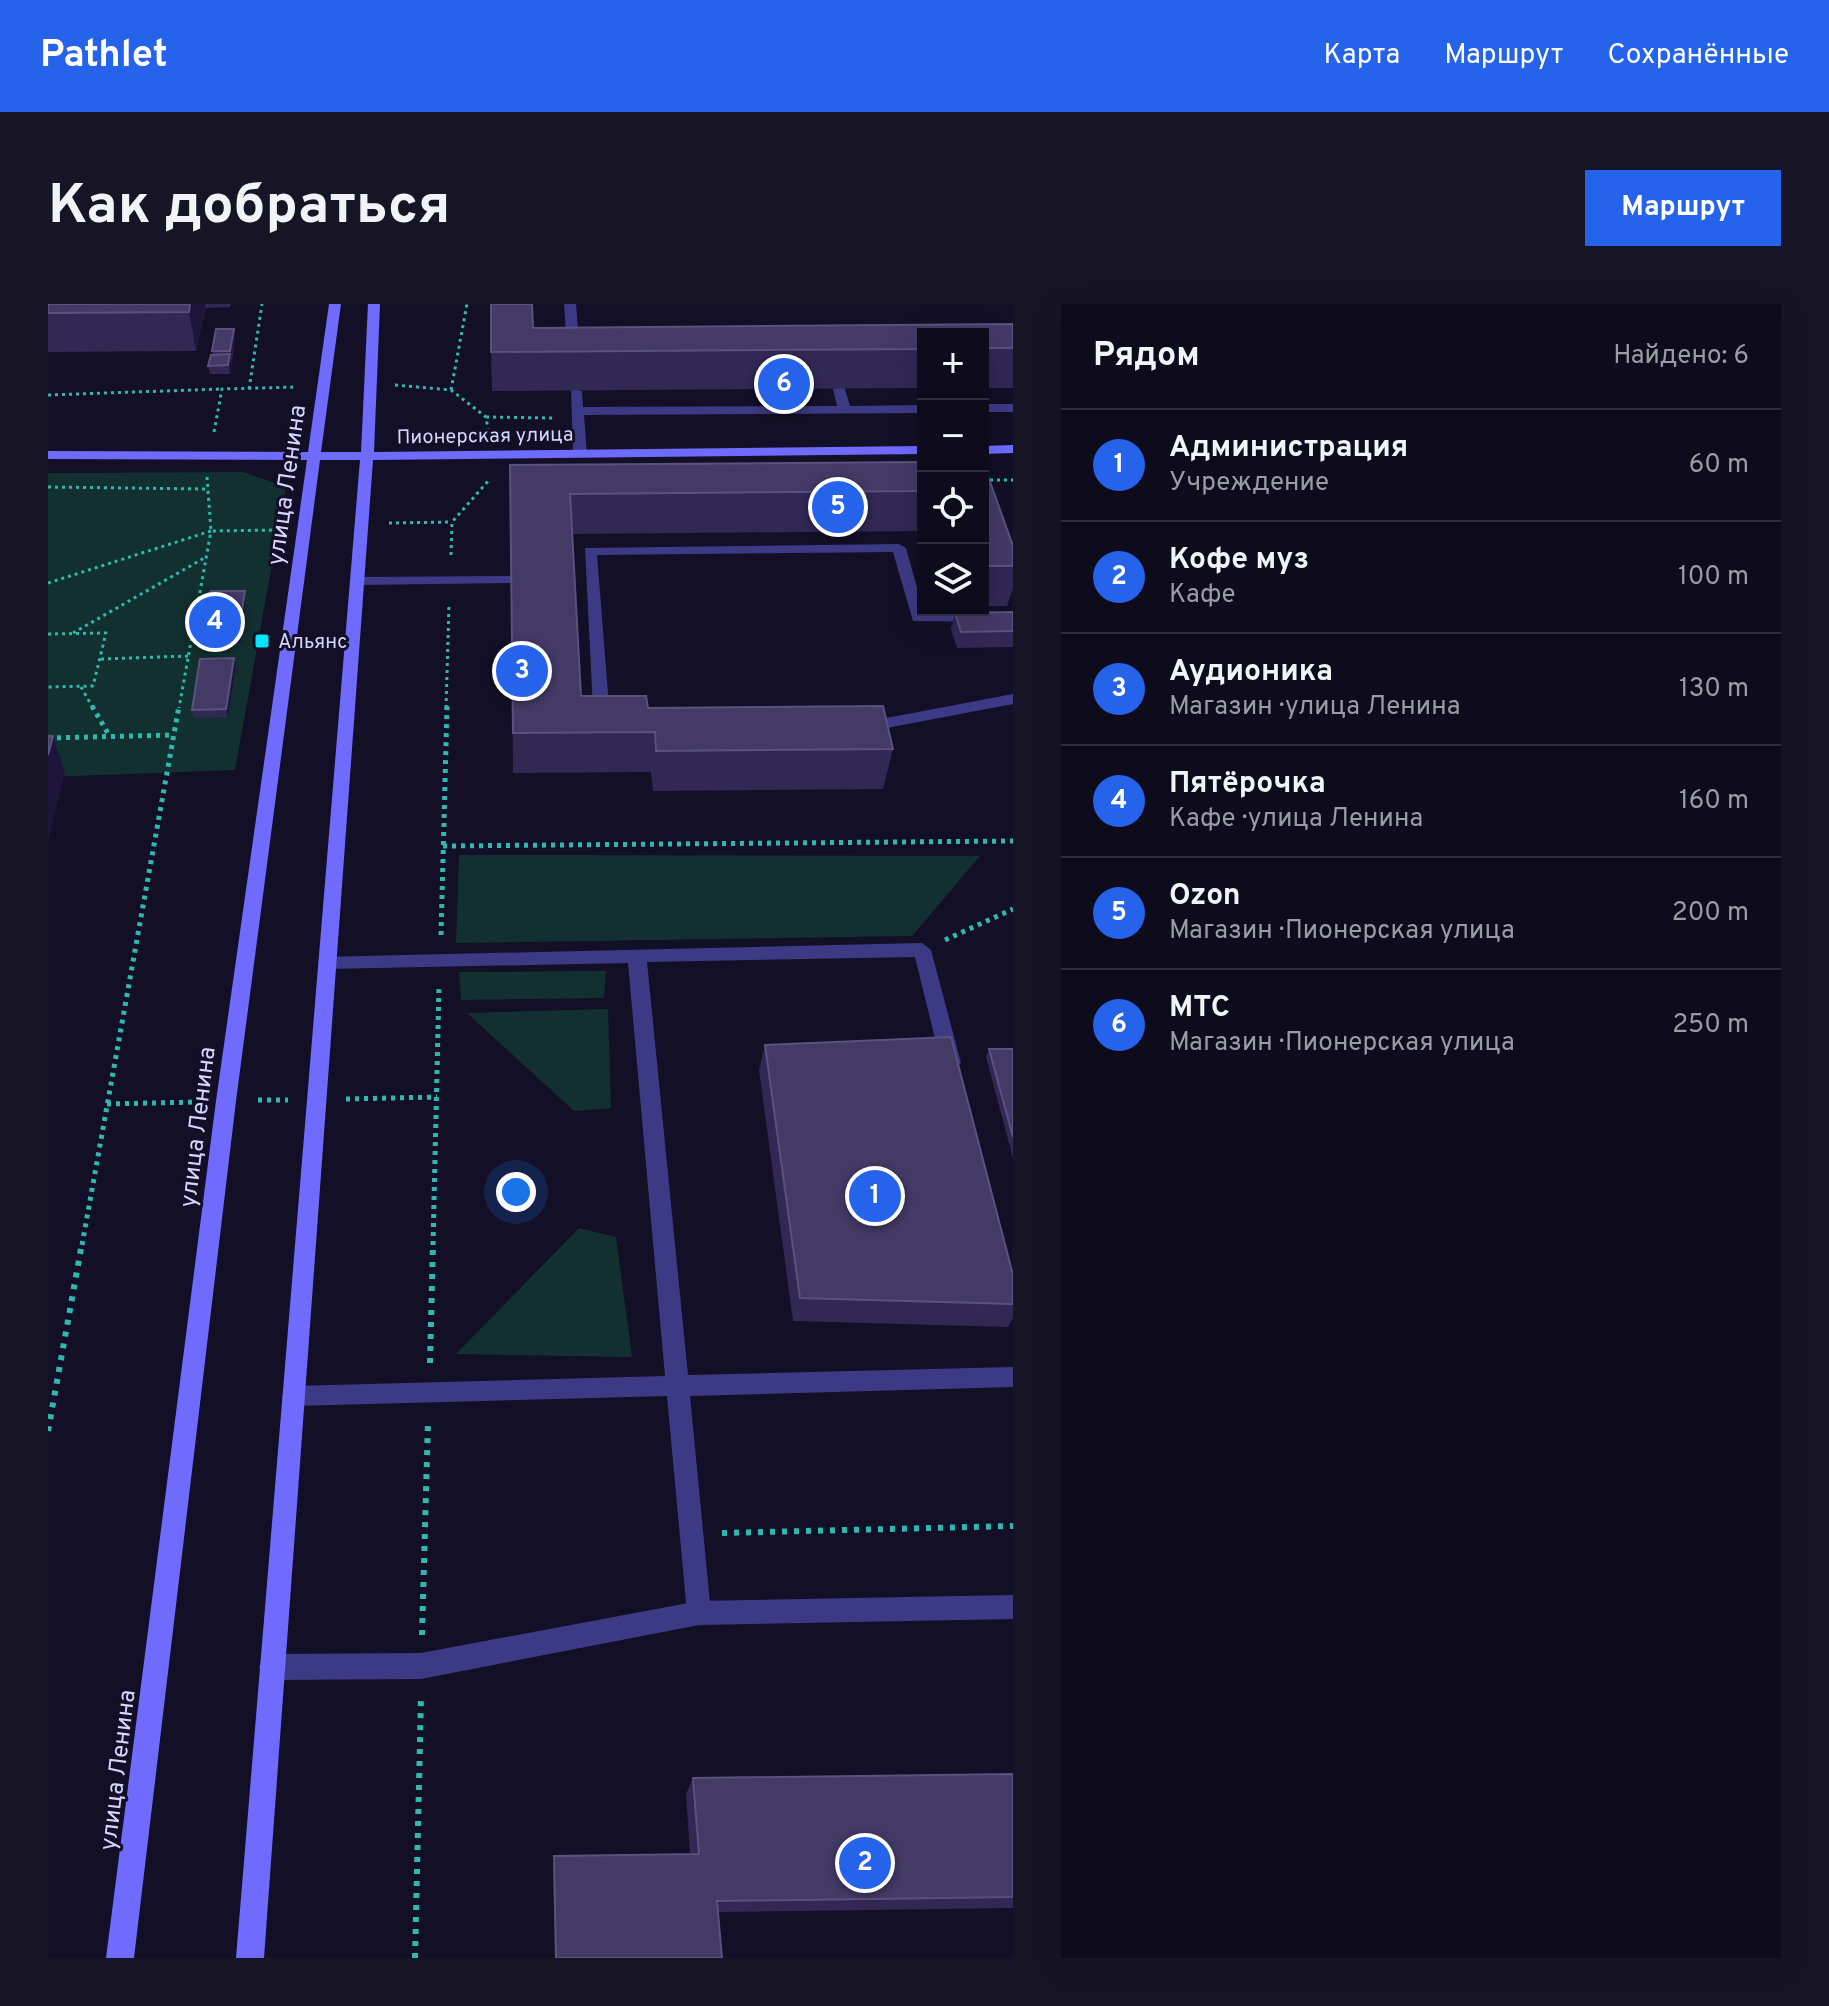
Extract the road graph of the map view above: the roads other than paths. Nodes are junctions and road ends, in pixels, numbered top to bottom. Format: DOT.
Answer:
graph roads {
  1 [pos="335,304"];
  2 [pos="374,304"];
  3 [pos="384,304"];
  4 [pos="570,304"];
  5 [pos="373,320"];
  6 [pos="573,348"];
  7 [pos="589,348"];
  8 [pos="574,367"];
  9 [pos="839,389"];
  10 [pos="576,391"];
  11 [pos="989,408"];
  12 [pos="1013,408"];
  13 [pos="844,409"];
  14 [pos="917,409"];
  15 [pos="577,411"];
  16 [pos="1013,449"];
  17 [pos="917,450"];
  18 [pos="989,450"];
  19 [pos="872,451"];
  20 [pos="580,454"];
  21 [pos="48,455"];
  22 [pos="317,456"];
  23 [pos="367,456"];
  24 [pos="876,466"];
  25 [pos="894,531"];
  26 [pos="899,548"];
  27 [pos="572,579"];
  28 [pos="592,579"];
  29 [pos="511,580"];
  30 [pos="357,581"];
  31 [pos="1013,617"];
  32 [pos="1013,699"];
  33 [pos="629,723"];
  34 [pos="841,728"];
  35 [pos="637,956"];
  36 [pos="327,962"];
  37 [pos="956,1086"];
  38 [pos="1013,1377"];
  39 [pos="679,1386"];
  40 [pos="293,1396"];
  41 [pos="1013,1607"];
  42 [pos="699,1613"];
  43 [pos="272,1667"];
  44 [pos="120,1958"];
  45 [pos="250,1958"];
  1 -- 22 [label="main road, улица Ленина"];
  2 -- 5 [label="main road"];
  3 -- 5 [label="street"];
  4 -- 6 [label="street"];
  5 -- 23 [label="main road"];
  6 -- 7 [label="street"];
  6 -- 8 [label="street"];
  9 -- 13 [label="street"];
  10 -- 15 [label="street"];
  11 -- 12 [label="street"];
  13 -- 14 [label="street"];
  13 -- 15 [label="street"];
  15 -- 20 [label="street"];
  16 -- 18 [label="main road"];
  17 -- 19 [label="main road, Пионерская улица"];
  19 -- 20 [label="main road, Пионерская улица"];
  19 -- 24 [label="street"];
  20 -- 23 [label="main road, Пионерская улица"];
  21 -- 22 [label="main road, Пионерская улица"];
  22 -- 23 [label="main road, Пионерская улица"];
  22 -- 44 [label="main road, улица Ленина"];
  23 -- 30 [label="main road"];
  25 -- 26 [label="street"];
  26 -- 28 [label="street"];
  26 -- 31 [label="street"];
  27 -- 28 [label="street"];
  28 -- 33 [label="street"];
  29 -- 30 [label="street"];
  30 -- 36 [label="main road"];
  32 -- 34 [label="street"];
  35 -- 36 [label="street"];
  35 -- 37 [label="street"];
  35 -- 39 [label="street"];
  36 -- 40 [label="main road"];
  38 -- 39 [label="street"];
  39 -- 40 [label="street"];
  39 -- 42 [label="street"];
  40 -- 43 [label="main road"];
  41 -- 42 [label="street"];
  42 -- 43 [label="street"];
  43 -- 45 [label="main road"];
}
